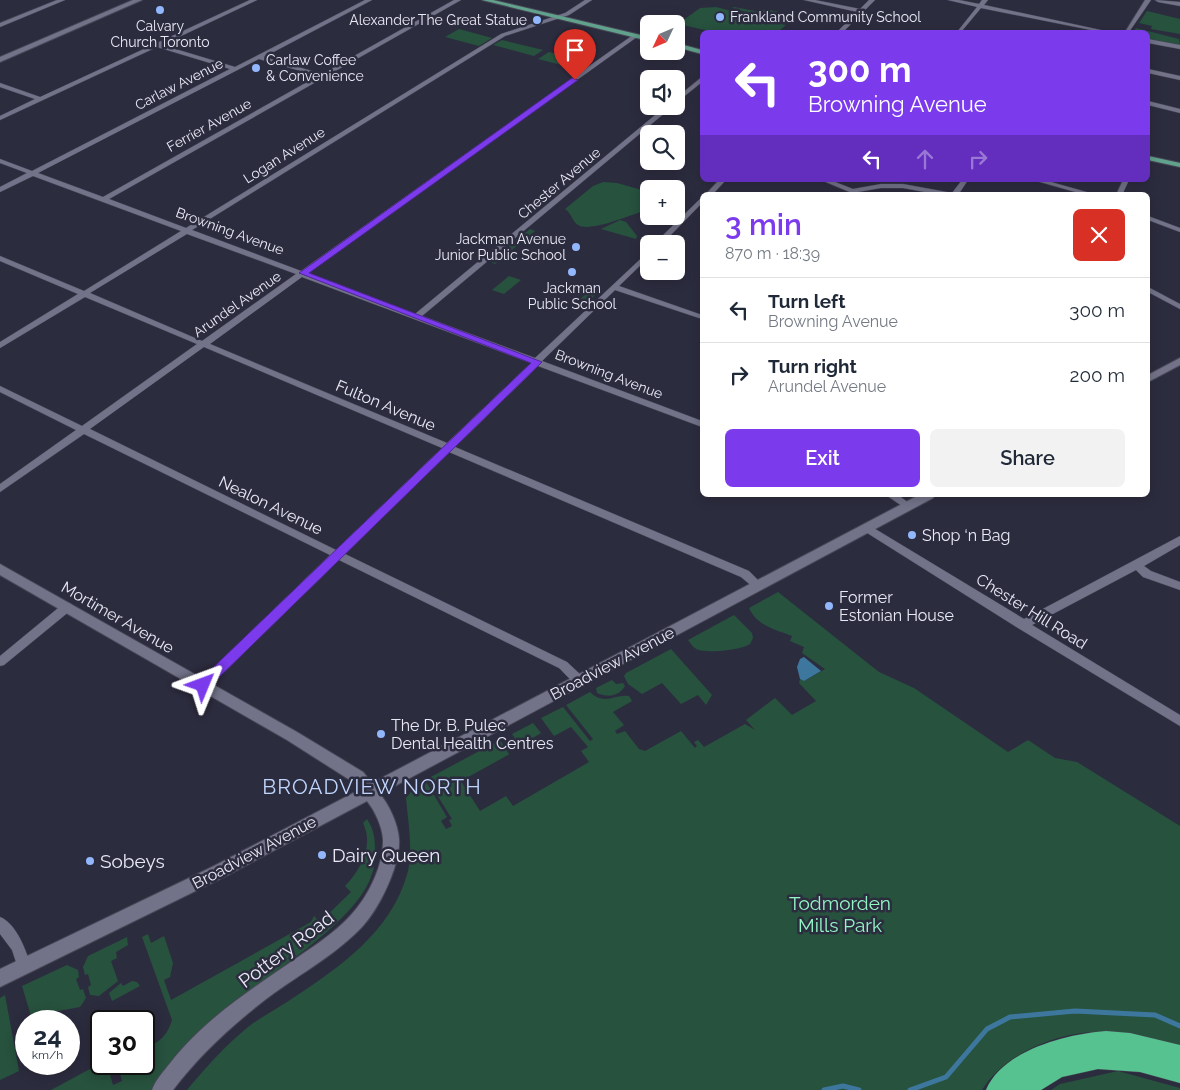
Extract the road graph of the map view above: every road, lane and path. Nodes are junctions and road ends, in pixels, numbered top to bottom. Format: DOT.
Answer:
graph roads {
  1 [pos="62,0"];
  2 [pos="139,0"];
  3 [pos="254,0"];
  4 [pos="369,0"];
  5 [pos="458,0"];
  6 [pos="486,0"];
  7 [pos="589,0"];
  8 [pos="807,0"];
  9 [pos="872,0"];
  10 [pos="951,0"];
  11 [pos="985,0"];
  12 [pos="1148,0"];
  13 [pos="1158,0"];
  14 [pos="1180,4"];
  15 [pos="980,6"];
  16 [pos="861,12"];
  17 [pos="558,17"];
  18 [pos="0,25"];
  19 [pos="842,30"];
  20 [pos="963,30"];
  21 [pos="1097,30"];
  22 [pos="1128,30"];
  23 [pos="636,36"];
  24 [pos="640,37"];
  25 [pos="1150,41"];
  26 [pos="156,45"];
  27 [pos="685,47"];
  28 [pos="1180,47"];
  29 [pos="700,51"];
  30 [pos="258,57"];
  31 [pos="0,60"];
  32 [pos="236,69"];
  33 [pos="1150,71"];
  34 [pos="322,76"];
  35 [pos="1180,78"];
  36 [pos="700,81"];
  37 [pos="0,86"];
  38 [pos="685,93"];
  39 [pos="40,99"];
  40 [pos="1150,103"];
  41 [pos="1180,110"];
  42 [pos="659,115"];
  43 [pos="0,118"];
  44 [pos="1150,158"];
  45 [pos="0,160"];
  46 [pos="1180,165"];
  47 [pos="33,173"];
  48 [pos="721,182"];
  49 [pos="829,182"];
  50 [pos="963,182"];
  51 [pos="1044,182"];
  52 [pos="0,190"];
  53 [pos="852,191"];
  54 [pos="711,192"];
  55 [pos="936,192"];
  56 [pos="955,192"];
  57 [pos="1082,192"];
  58 [pos="104,199"];
  59 [pos="700,202"];
  60 [pos="1150,219"];
  61 [pos="188,230"];
  62 [pos="1180,230"];
  63 [pos="667,235"];
  64 [pos="0,258"];
  65 [pos="640,262"];
  66 [pos="303,273"];
  67 [pos="614,287"];
  68 [pos="1150,290"];
  69 [pos="85,294"];
  70 [pos="1180,307"];
  71 [pos="417,316"];
  72 [pos="700,316"];
  73 [pos="204,344"];
  74 [pos="0,346"];
  75 [pos="537,362"];
  76 [pos="1180,362"];
  77 [pos="1150,378"];
  78 [pos="0,389"];
  79 [pos="700,423"];
  80 [pos="83,429"];
  81 [pos="449,447"];
  82 [pos="0,489"];
  83 [pos="895,497"];
  84 [pos="925,497"];
  85 [pos="908,506"];
  86 [pos="867,528"];
  87 [pos="1180,540"];
  88 [pos="339,554"];
  89 [pos="1136,565"];
  90 [pos="0,569"];
  91 [pos="758,585"];
  92 [pos="1180,586"];
  93 [pos="67,607"];
  94 [pos="1022,625"];
  95 [pos="0,662"];
  96 [pos="579,680"];
  97 [pos="203,685"];
  98 [pos="1180,721"];
  99 [pos="370,792"];
  100 [pos="0,923"];
  101 [pos="24,966"];
  102 [pos="0,978"];
  103 [pos="1180,1056"];
  104 [pos="1180,1072"];
  105 [pos="161,1090"];
  106 [pos="997,1090"];
  107 [pos="1023,1090"];
  1 -- 18 [label="street"];
  2 -- 31 [label="main road"];
  3 -- 26 [label="street"];
  4 -- 30 [label="street, Carlaw Avenue"];
  5 -- 34 [label="street, Ferrier Avenue"];
  6 -- 17 [label="main road"];
  7 -- 17 [label="street, Logan Avenue"];
  8 -- 16 [label="street"];
  9 -- 16 [label="street"];
  10 -- 15 [label="street"];
  11 -- 15 [label="street"];
  12 -- 22 [label="street"];
  13 -- 14 [label="street"];
  15 -- 20 [label="street"];
  15 -- 21 [label="street"];
  16 -- 19 [label="street"];
  17 -- 23 [label="main road"];
  17 -- 61 [label="street, Logan Avenue"];
  23 -- 24 [label="main road"];
  23 -- 66 [label="street, Arundel Avenue"];
  25 -- 28 [label="street"];
  26 -- 32 [label="street"];
  26 -- 39 [label="street"];
  27 -- 29 [label="main road"];
  30 -- 32 [label="street, Carlaw Avenue"];
  30 -- 34 [label="street"];
  32 -- 47 [label="street, Carlaw Avenue"];
  33 -- 35 [label="street"];
  34 -- 58 [label="street, Ferrier Avenue"];
  36 -- 38 [label="street"];
  37 -- 39 [label="street"];
  39 -- 43 [label="street"];
  40 -- 41 [label="street"];
  42 -- 71 [label="street, Chester Avenue"];
  44 -- 46 [label="main road"];
  45 -- 47 [label="street, Browning Avenue"];
  47 -- 52 [label="street, Carlaw Avenue"];
  47 -- 58 [label="street, Browning Avenue"];
  48 -- 54 [label="street"];
  49 -- 53 [label="street"];
  50 -- 56 [label="street"];
  51 -- 57 [label="street"];
  53 -- 55 [label="street"];
  58 -- 61 [label="street, Browning Avenue"];
  59 -- 63 [label="street"];
  60 -- 62 [label="street"];
  61 -- 66 [label="street, Browning Avenue"];
  61 -- 69 [label="street, Logan Avenue"];
  64 -- 69 [label="street, Fulton Avenue"];
  65 -- 67 [label="street"];
  66 -- 71 [label="street, Browning Avenue"];
  66 -- 73 [label="street, Arundel Avenue"];
  67 -- 72 [label="street"];
  67 -- 75 [label="street"];
  68 -- 70 [label="street"];
  69 -- 73 [label="street, Fulton Avenue"];
  69 -- 74 [label="street, Logan Avenue"];
  71 -- 75 [label="street, Browning Avenue"];
  73 -- 80 [label="street, Arundel Avenue"];
  73 -- 81 [label="street, Fulton Avenue"];
  75 -- 79 [label="street, Browning Avenue"];
  75 -- 81 [label="street"];
  76 -- 77 [label="main road"];
  78 -- 80 [label="street, Nealon Avenue"];
  80 -- 82 [label="street, Arundel Avenue"];
  80 -- 88 [label="street, Nealon Avenue"];
  81 -- 88 [label="street"];
  81 -- 91 [label="street, Fulton Avenue"];
  83 -- 85 [label="street"];
  84 -- 85 [label="main road, Broadview Avenue"];
  85 -- 86 [label="main road, Broadview Avenue"];
  86 -- 91 [label="main road, Broadview Avenue"];
  86 -- 94 [label="street, Chester Hill Road"];
  87 -- 89 [label="street"];
  88 -- 96 [label="street, Nealon Avenue"];
  88 -- 97 [label="street"];
  89 -- 92 [label="street"];
  89 -- 94 [label="street"];
  90 -- 93 [label="main road, Mortimer Avenue"];
  91 -- 96 [label="main road, Broadview Avenue"];
  93 -- 95 [label="street"];
  93 -- 97 [label="main road, Mortimer Avenue"];
  94 -- 98 [label="street, Chester Hill Road"];
  96 -- 99 [label="main road, Broadview Avenue"];
  97 -- 99 [label="main road, Mortimer Avenue"];
  99 -- 101 [label="main road, Broadview Avenue"];
  99 -- 105 [label="main road, Pottery Road"];
  100 -- 101 [label="street"];
  101 -- 102 [label="main road, Broadview Avenue"];
  103 -- 106 [label="highway"];
  104 -- 107 [label="highway"];
}
